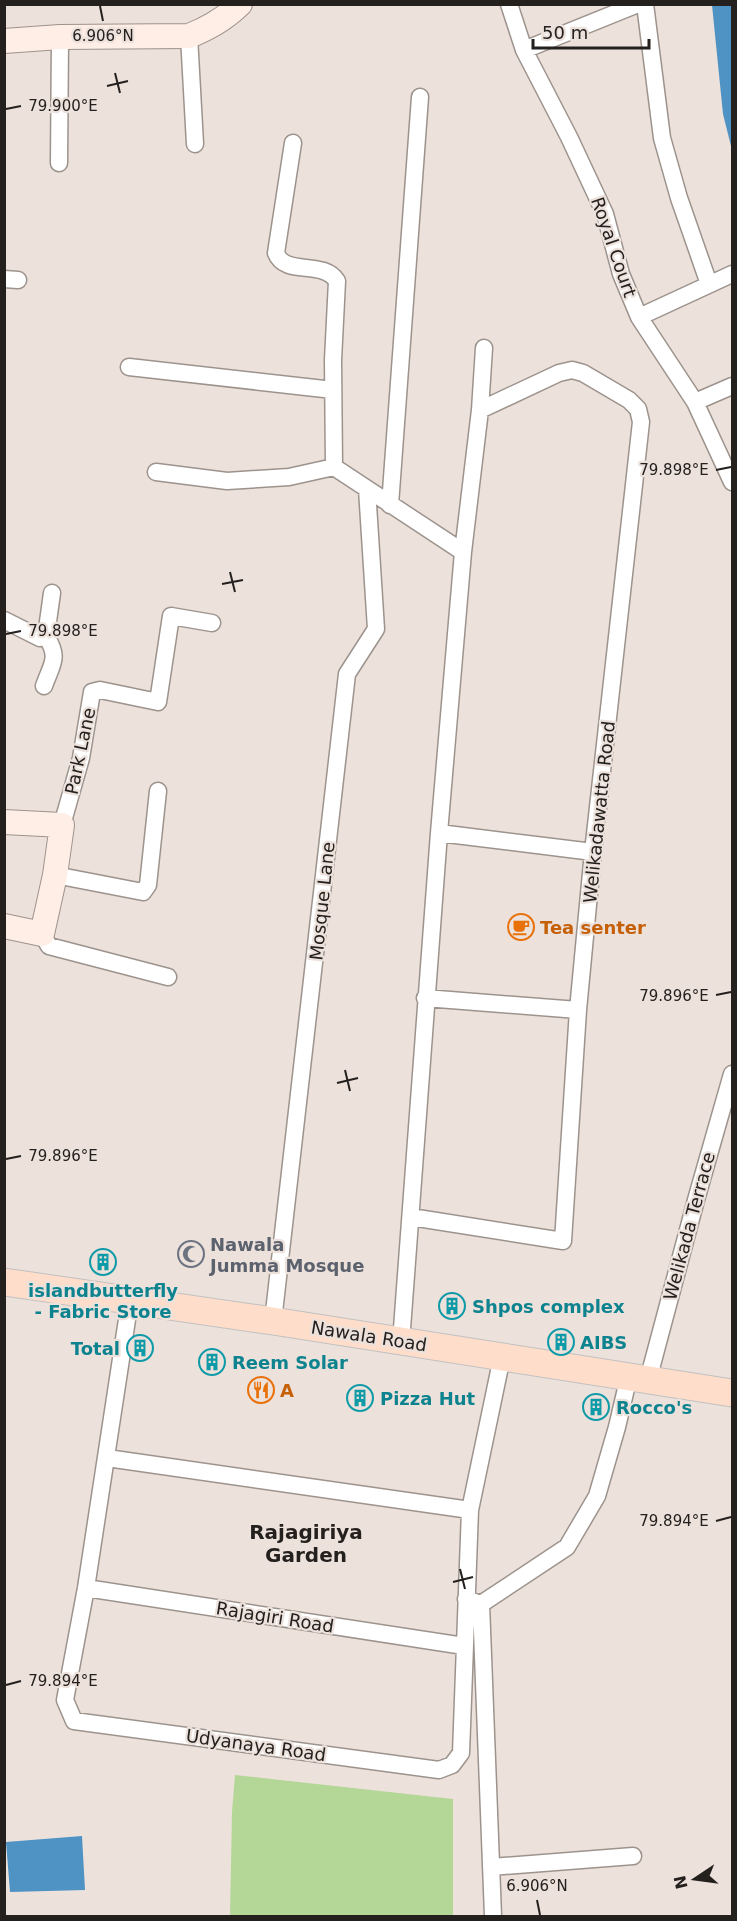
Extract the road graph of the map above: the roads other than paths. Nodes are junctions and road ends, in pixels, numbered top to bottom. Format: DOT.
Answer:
graph roads {
  1 [pos="240,4"];
  2 [pos="509,4"];
  3 [pos="638,4"];
  4 [pos="645,4"];
  5 [pos="189,36"];
  6 [pos="60,37"];
  7 [pos="4,41"];
  8 [pos="524,50"];
  9 [pos="420,97"];
  10 [pos="292,143"];
  11 [pos="195,144"];
  12 [pos="59,163"];
  13 [pos="732,274"];
  14 [pos="709,284"];
  15 [pos="639,317"];
  16 [pos="484,348"];
  17 [pos="129,367"];
  18 [pos="732,386"];
  19 [pos="333,390"];
  20 [pos="695,402"];
  21 [pos="480,410"];
  22 [pos="334,466"];
  23 [pos="156,472"];
  24 [pos="732,482"];
  25 [pos="367,489"];
  26 [pos="390,505"];
  27 [pos="463,552"];
  28 [pos="52,592"];
  29 [pos="4,620"];
  30 [pos="212,623"];
  31 [pos="46,636"];
  32 [pos="44,686"];
  33 [pos="158,792"];
  34 [pos="4,822"];
  35 [pos="62,825"];
  36 [pos="439,833"];
  37 [pos="593,852"];
  38 [pos="55,875"];
  39 [pos="4,926"];
  40 [pos="42,934"];
  41 [pos="168,977"];
  42 [pos="425,998"];
  43 [pos="578,1010"];
  44 [pos="732,1074"];
  45 [pos="411,1217"];
  46 [pos="4,1282"];
  47 [pos="130,1300"];
  48 [pos="273,1321"];
  49 [pos="400,1342"];
  50 [pos="502,1357"];
  51 [pos="638,1378"];
  52 [pos="725,1392"];
  53 [pos="107,1458"];
  54 [pos="470,1510"];
  55 [pos="86,1588"];
  56 [pos="474,1601"];
  57 [pos="464,1646"];
  58 [pos="633,1856"];
  59 [pos="491,1867"];
  60 [pos="493,1917"];
  1 -- 5 [label="street"];
  2 -- 8 [label="street, Royal Court"];
  3 -- 8 [label="street"];
  4 -- 14 [label="street"];
  5 -- 6 [label="street"];
  5 -- 11 [label="street"];
  6 -- 7 [label="street"];
  6 -- 12 [label="street"];
  8 -- 15 [label="street, Royal Court"];
  9 -- 26 [label="street"];
  10 -- 19 [label="street"];
  13 -- 14 [label="street"];
  14 -- 15 [label="street"];
  15 -- 20 [label="street, Royal Court"];
  16 -- 21 [label="street"];
  17 -- 19 [label="street"];
  18 -- 20 [label="street"];
  19 -- 22 [label="street"];
  20 -- 24 [label="street, Royal Court"];
  21 -- 27 [label="street"];
  21 -- 37 [label="street, Welikadawatta Road"];
  22 -- 23 [label="street"];
  22 -- 25 [label="street"];
  25 -- 26 [label="street"];
  25 -- 48 [label="street, Mosque Lane"];
  26 -- 27 [label="street"];
  27 -- 36 [label="street"];
  28 -- 31 [label="street"];
  29 -- 31 [label="street"];
  30 -- 35 [label="street, Park Lane"];
  31 -- 32 [label="street"];
  33 -- 38 [label="street"];
  34 -- 35 [label="street"];
  35 -- 38 [label="street, Park Lane"];
  36 -- 37 [label="street"];
  36 -- 42 [label="street"];
  37 -- 43 [label="street, Welikadawatta Road"];
  38 -- 40 [label="street, Park Lane"];
  39 -- 40 [label="street"];
  40 -- 41 [label="street"];
  42 -- 43 [label="street"];
  42 -- 45 [label="street"];
  43 -- 45 [label="street, Welikadawatta Road"];
  44 -- 51 [label="street, Welikada Terrace"];
  45 -- 49 [label="street"];
  46 -- 47 [label="main road, Nawala Road"];
  47 -- 48 [label="main road, Nawala Road"];
  47 -- 53 [label="street, Udyanaya Road"];
  48 -- 49 [label="main road, Nawala Road"];
  49 -- 50 [label="main road, Nawala Road"];
  50 -- 51 [label="main road, Nawala Road"];
  50 -- 54 [label="street, Udyanaya Road"];
  51 -- 52 [label="main road, Nawala Road"];
  51 -- 56 [label="street, Welikada Terrace"];
  53 -- 54 [label="street"];
  53 -- 55 [label="street, Udyanaya Road"];
  54 -- 56 [label="street, Udyanaya Road"];
  55 -- 57 [label="street, Rajagiri Road"];
  55 -- 57 [label="street, Udyanaya Road"];
  56 -- 57 [label="street, Udyanaya Road"];
  56 -- 59 [label="street"];
  58 -- 59 [label="street"];
  59 -- 60 [label="street"];
}
